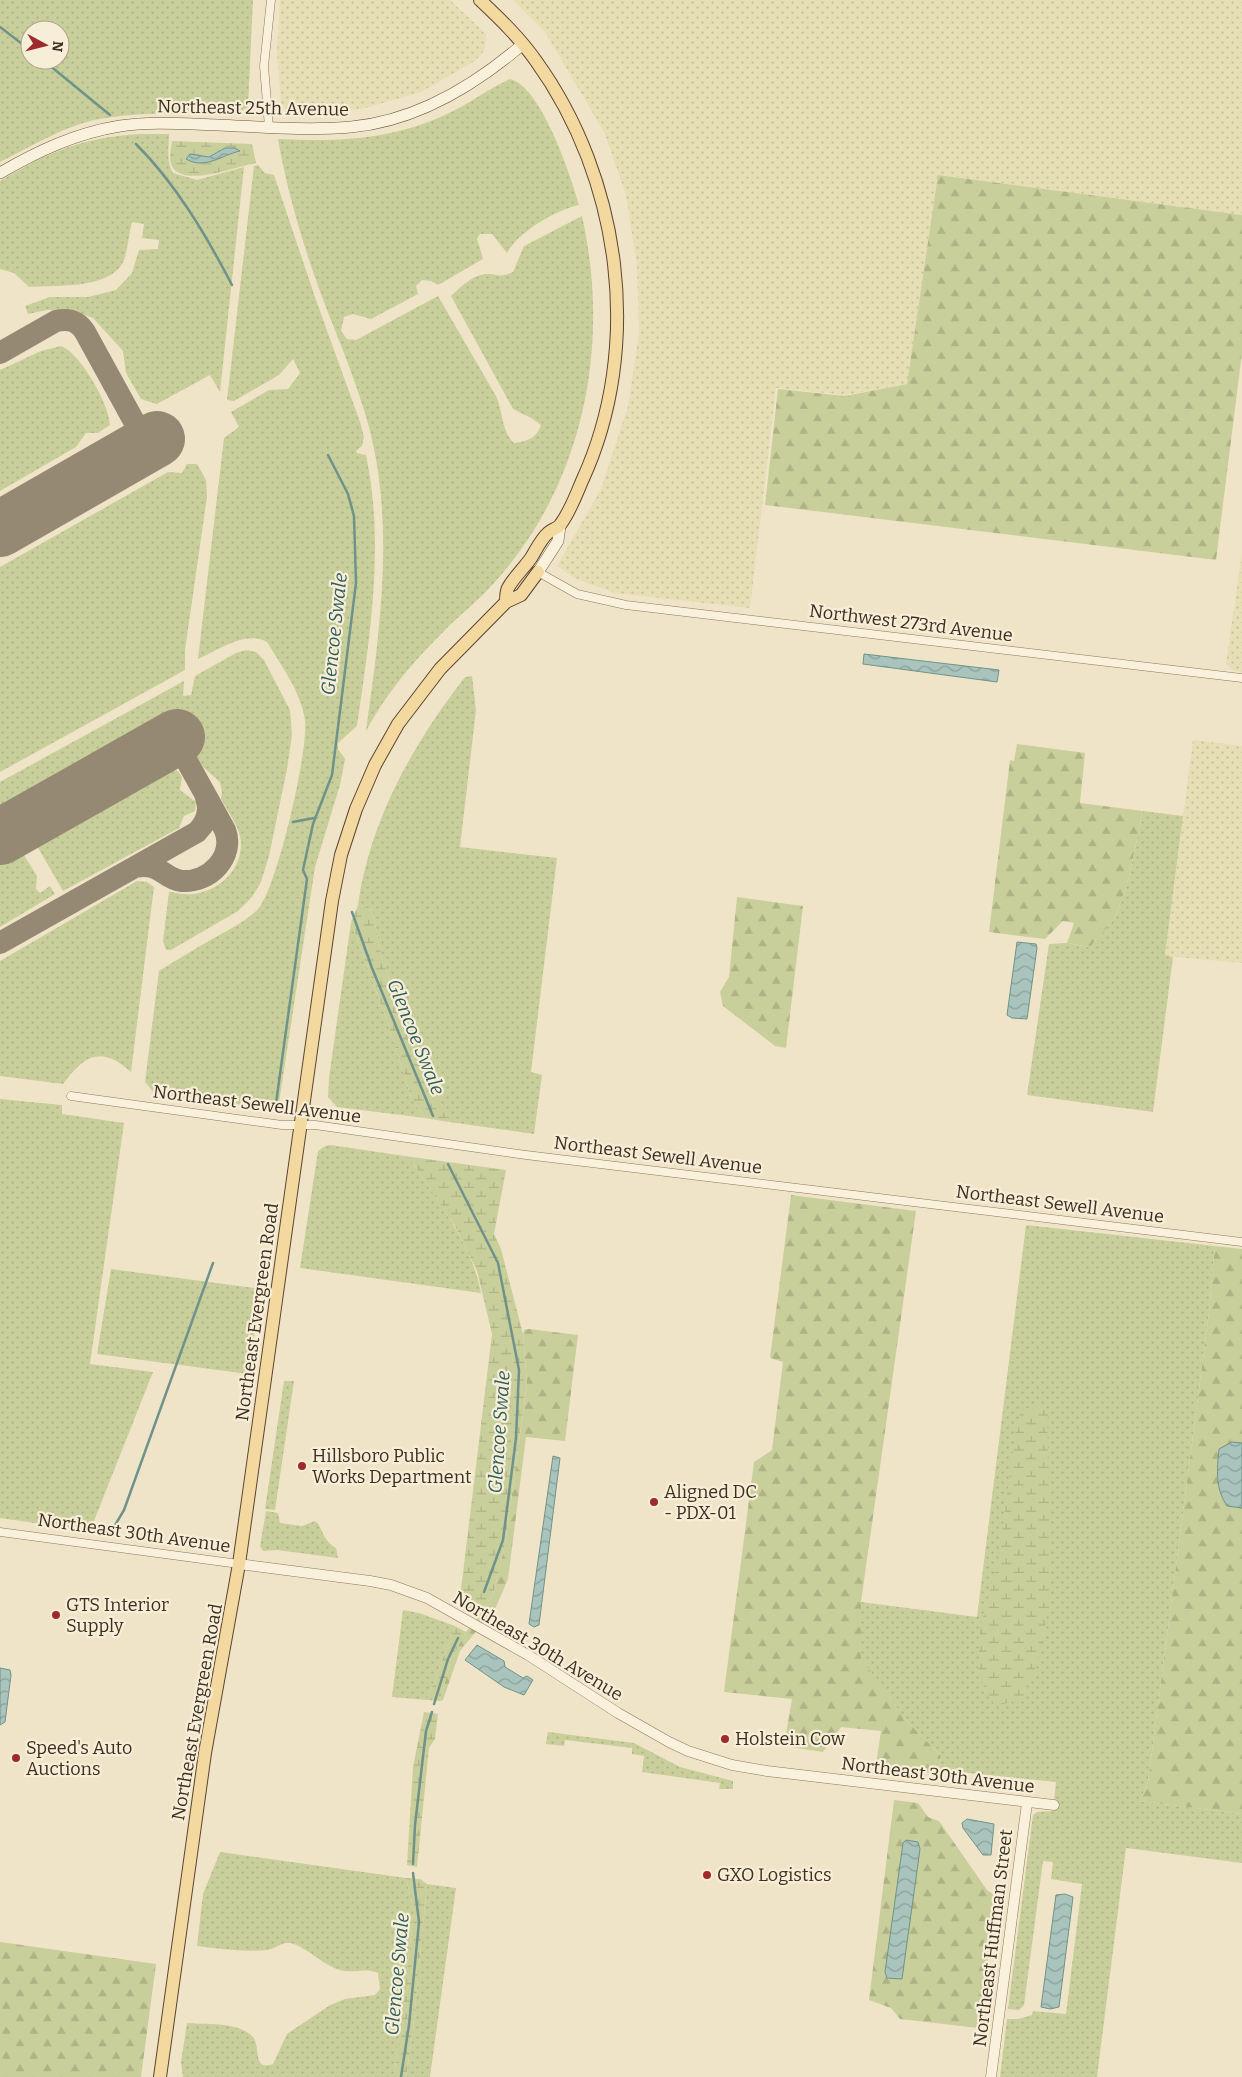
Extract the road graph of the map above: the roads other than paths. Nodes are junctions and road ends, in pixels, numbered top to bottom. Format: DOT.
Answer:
graph roads {
  1 [pos="271,0"];
  2 [pos="480,0"];
  3 [pos="523,44"];
  4 [pos="269,127"];
  5 [pos="0,173"];
  6 [pos="560,526"];
  7 [pos="538,572"];
  8 [pos="506,602"];
  9 [pos="1242,678"];
  10 [pos="71,1096"];
  11 [pos="301,1125"];
  12 [pos="1242,1242"];
  13 [pos="0,1532"];
  14 [pos="239,1564"];
  15 [pos="1027,1803"];
  16 [pos="1054,1805"];
  17 [pos="160,2077"];
  18 [pos="991,2077"];
  1 -- 4 [label="street"];
  2 -- 3 [label="main road, Northeast Evergreen Road"];
  3 -- 4 [label="main road, Northeast 25th Avenue"];
  3 -- 6 [label="main road, Northeast Evergreen Road"];
  4 -- 5 [label="main road, Northeast 25th Avenue"];
  6 -- 7 [label="main road, Northeast Evergreen Road"];
  6 -- 8 [label="main road, Northeast Evergreen Road"];
  7 -- 8 [label="main road, Northeast Evergreen Road"];
  7 -- 9 [label="street, Northwest 273rd Avenue"];
  8 -- 11 [label="main road, Northeast Evergreen Road"];
  10 -- 11 [label="street, Northeast Sewell Avenue"];
  11 -- 12 [label="street, Northeast Sewell Avenue"];
  11 -- 14 [label="main road, Northeast Evergreen Road"];
  13 -- 14 [label="street, Northeast 30th Avenue"];
  14 -- 15 [label="street, Northeast 30th Avenue"];
  14 -- 17 [label="main road, Northeast Evergreen Road"];
  15 -- 16 [label="street, Northeast 30th Avenue"];
  15 -- 18 [label="street, Northeast Huffman Street"];
}
